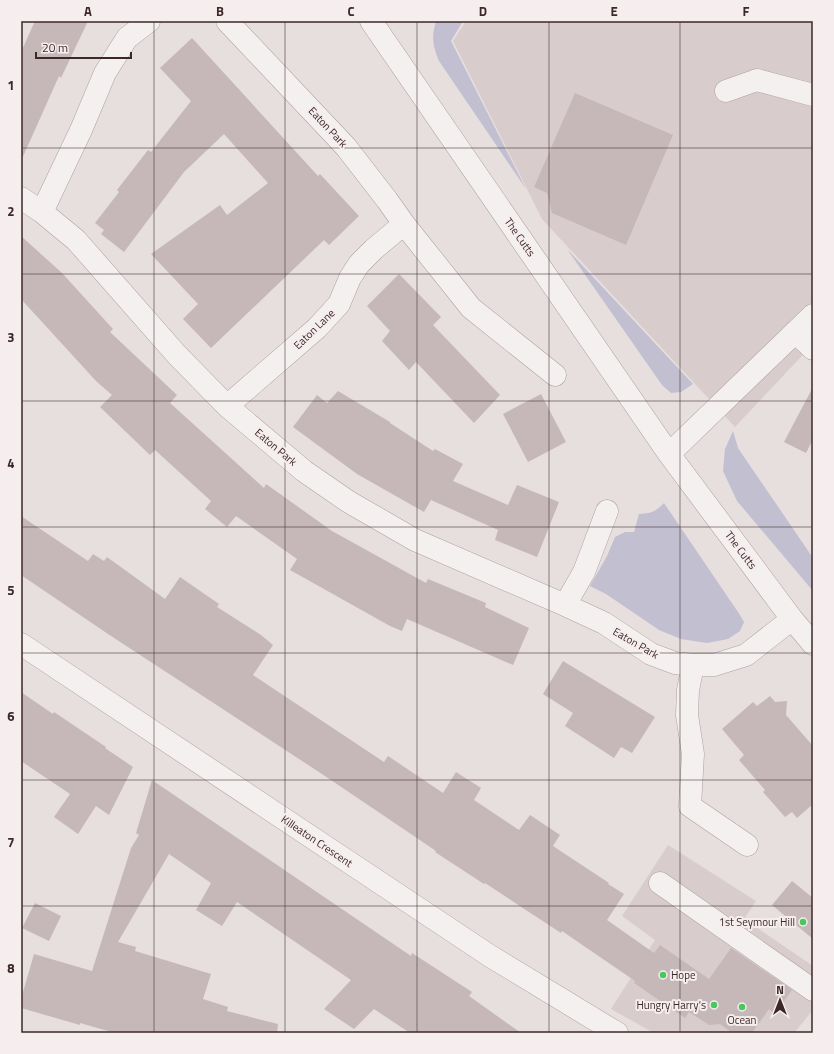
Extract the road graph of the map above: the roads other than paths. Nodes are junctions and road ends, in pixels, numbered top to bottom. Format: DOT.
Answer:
graph roads {
  1 [pos="149,21"];
  2 [pos="227,21"];
  3 [pos="379,24"];
  4 [pos="726,91"];
  5 [pos="813,95"];
  6 [pos="21,198"];
  7 [pos="42,212"];
  8 [pos="404,224"];
  9 [pos="813,315"];
  10 [pos="795,332"];
  11 [pos="813,349"];
  12 [pos="555,375"];
  13 [pos="227,406"];
  14 [pos="670,454"];
  15 [pos="607,511"];
  16 [pos="565,605"];
  17 [pos="792,619"];
  18 [pos="21,644"];
  19 [pos="813,644"];
  20 [pos="693,665"];
  21 [pos="747,845"];
  22 [pos="660,883"];
  23 [pos="813,990"];
  24 [pos="617,1033"];
  1 -- 7 [label="street"];
  2 -- 8 [label="street, Eaton Park"];
  3 -- 14 [label="street, The Cutts"];
  4 -- 5 [label="street"];
  6 -- 7 [label="street, Eaton Park"];
  7 -- 13 [label="street, Eaton Park"];
  8 -- 12 [label="street, Eaton Park"];
  8 -- 13 [label="street, Eaton Lane"];
  9 -- 10 [label="street"];
  10 -- 11 [label="street"];
  10 -- 14 [label="street"];
  13 -- 16 [label="street, Eaton Park"];
  14 -- 17 [label="street, The Cutts"];
  15 -- 16 [label="street"];
  16 -- 20 [label="street, Eaton Park"];
  17 -- 19 [label="street, The Cutts"];
  17 -- 20 [label="street, Eaton Park"];
  18 -- 24 [label="street, Killeaton Crescent"];
  20 -- 21 [label="street"];
  22 -- 23 [label="street"];
}
